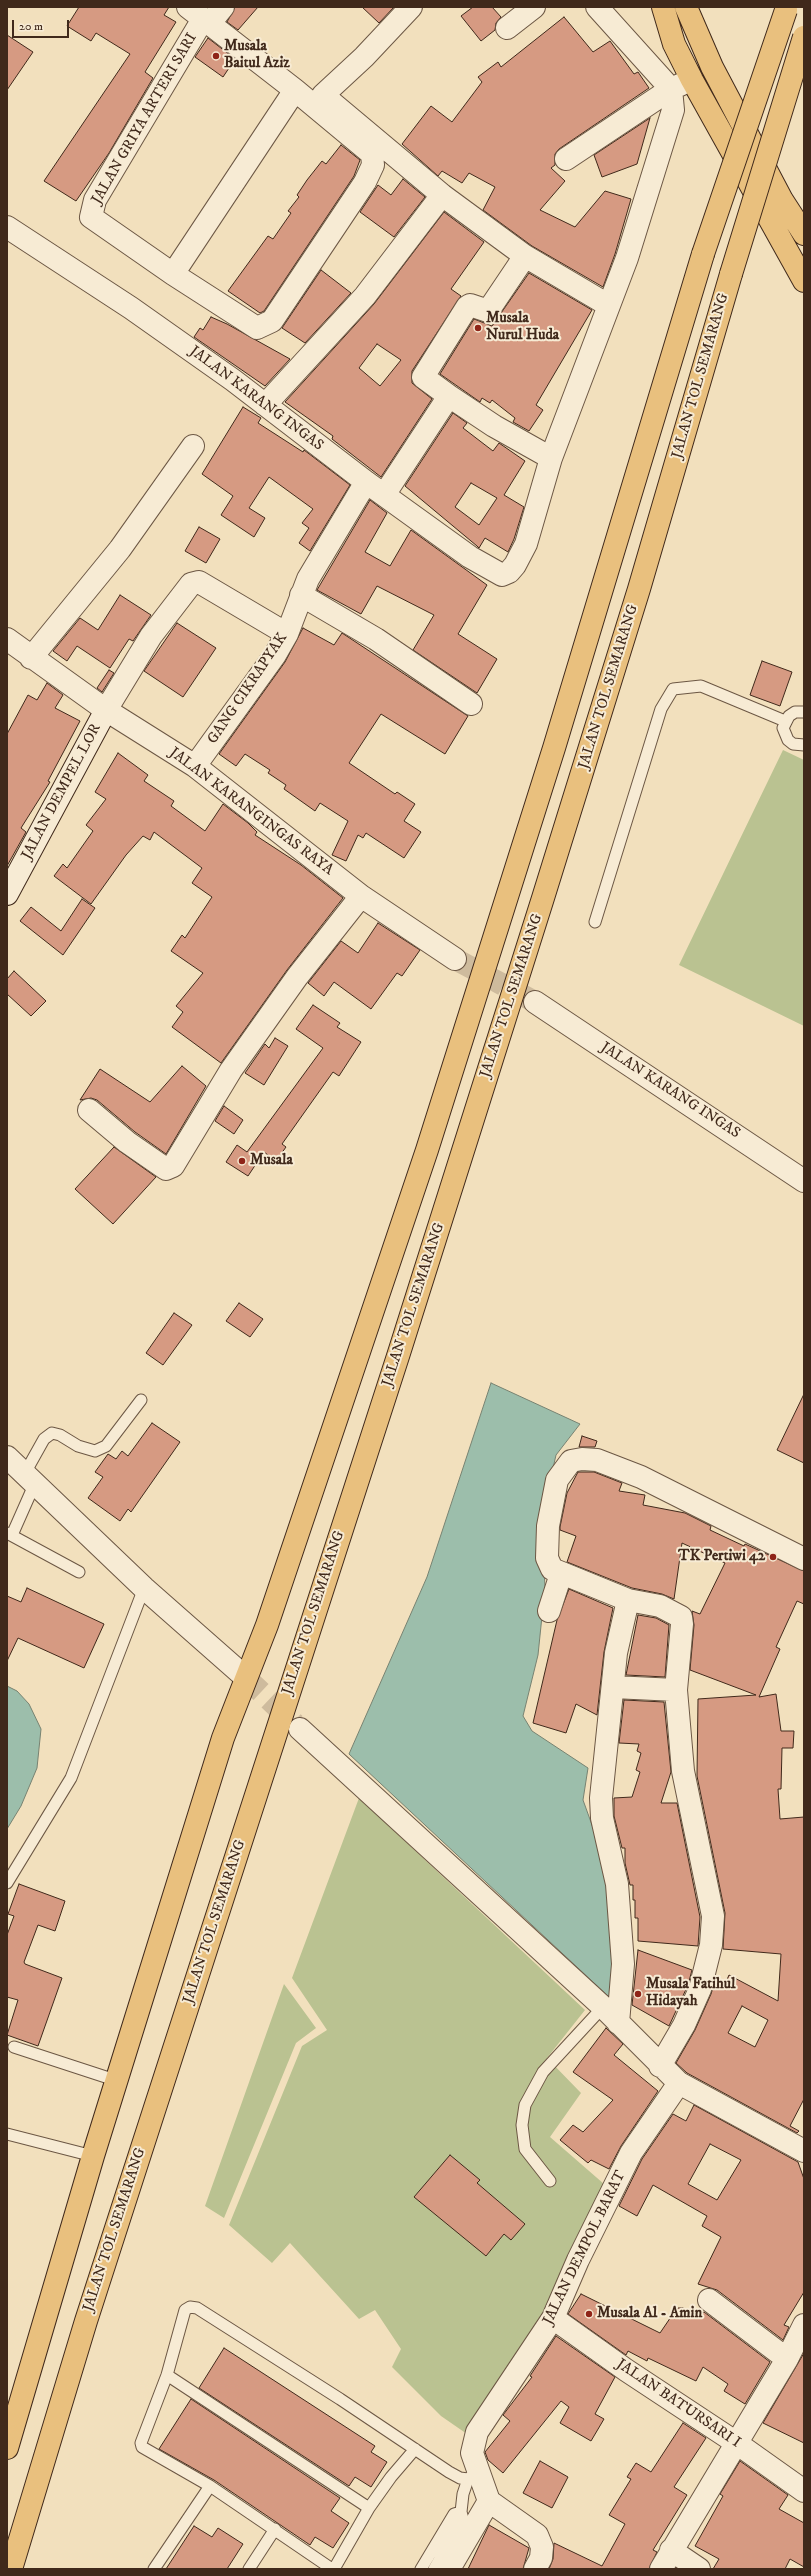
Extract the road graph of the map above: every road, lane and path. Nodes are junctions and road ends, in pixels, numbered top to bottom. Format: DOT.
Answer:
graph roads {
  1 [pos="411,7"];
  2 [pos="534,7"];
  3 [pos="597,7"];
  4 [pos="663,7"];
  5 [pos="686,7"];
  6 [pos="786,8"];
  7 [pos="206,11"];
  8 [pos="507,28"];
  9 [pos="804,36"];
  10 [pos="692,80"];
  11 [pos="671,89"];
  12 [pos="295,90"];
  13 [pos="323,95"];
  14 [pos="566,159"];
  15 [pos="442,195"];
  16 [pos="7,227"];
  17 [pos="804,234"];
  18 [pos="525,256"];
  19 [pos="173,274"];
  20 [pos="804,281"];
  21 [pos="608,306"];
  22 [pos="449,396"];
  23 [pos="265,405"];
  24 [pos="193,446"];
  25 [pos="551,458"];
  26 [pos="366,482"];
  27 [pos="384,496"];
  28 [pos="301,596"];
  29 [pos="287,634"];
  30 [pos="7,640"];
  31 [pos="31,658"];
  32 [pos="471,704"];
  33 [pos="106,710"];
  34 [pos="804,712"];
  35 [pos="785,721"];
  36 [pos="804,745"];
  37 [pos="195,766"];
  38 [pos="7,894"];
  39 [pos="361,896"];
  40 [pos="595,922"];
  41 [pos="455,959"];
  42 [pos="535,1002"];
  43 [pos="89,1110"];
  44 [pos="804,1181"];
  45 [pos="141,1400"];
  46 [pos="7,1457"];
  47 [pos="30,1478"];
  48 [pos="9,1534"];
  49 [pos="804,1559"];
  50 [pos="79,1572"];
  51 [pos="562,1574"];
  52 [pos="144,1588"];
  53 [pos="628,1600"];
  54 [pos="549,1611"];
  55 [pos="245,1677"];
  56 [pos="613,1687"];
  57 [pos="676,1690"];
  58 [pos="300,1729"];
  59 [pos="7,1883"];
  60 [pos="603,2007"];
  61 [pos="618,2024"];
  62 [pos="14,2047"];
  63 [pos="660,2066"];
  64 [pos="118,2081"];
  65 [pos="679,2083"];
  66 [pos="7,2134"];
  67 [pos="804,2151"];
  68 [pos="93,2156"];
  69 [pos="550,2181"];
  70 [pos="708,2300"];
  71 [pos="553,2318"];
  72 [pos="804,2325"];
  73 [pos="786,2359"];
  74 [pos="167,2375"];
  75 [pos="735,2442"];
  76 [pos="7,2448"];
  77 [pos="415,2449"];
  78 [pos="473,2475"];
  79 [pos="210,2486"];
  80 [pos="804,2490"];
  81 [pos="489,2502"];
  82 [pos="369,2508"];
  83 [pos="461,2512"];
  84 [pos="275,2529"];
  85 [pos="671,2550"];
  86 [pos="11,2569"];
  87 [pos="154,2569"];
  88 [pos="249,2569"];
  89 [pos="333,2569"];
  90 [pos="421,2569"];
  91 [pos="434,2569"];
  92 [pos="449,2569"];
  93 [pos="535,2569"];
  94 [pos="661,2569"];
  95 [pos="699,2569"];
  1 -- 13 [label="street"];
  2 -- 8 [label="street"];
  3 -- 11 [label="street"];
  4 -- 10 [label="main road"];
  5 -- 17 [label="main road"];
  6 -- 64 [label="main road, bridge"];
  7 -- 12 [label="street, JALAN GRIYA ARTERI SARI"];
  7 -- 13 [label="street"];
  7 -- 19 [label="street, JALAN GRIYA ARTERI SARI"];
  9 -- 86 [label="main road, JALAN TOL SEMARANG, bridge"];
  10 -- 11 [label="street"];
  10 -- 20 [label="main road"];
  11 -- 14 [label="street"];
  11 -- 21 [label="street"];
  12 -- 19 [label="street"];
  12 -- 19 [label="street, JALAN GRIYA ARTERI SARI"];
  13 -- 15 [label="street"];
  15 -- 18 [label="street"];
  15 -- 23 [label="street"];
  16 -- 23 [label="street, JALAN KARANG INGAS"];
  18 -- 21 [label="street"];
  18 -- 22 [label="street"];
  21 -- 25 [label="street"];
  22 -- 25 [label="street"];
  22 -- 27 [label="street"];
  23 -- 26 [label="street, JALAN KARANG INGAS"];
  24 -- 31 [label="street"];
  25 -- 27 [label="street, JALAN KARANG INGAS"];
  26 -- 27 [label="street, JALAN KARANG INGAS"];
  26 -- 28 [label="street, GANG CIKRAPYAK"];
  28 -- 29 [label="street, GANG CIKRAPYAK"];
  28 -- 32 [label="street"];
  29 -- 33 [label="street, JALAN DEMPEL LOR"];
  29 -- 37 [label="street, GANG CIKRAPYAK"];
  30 -- 31 [label="street, JALAN KARANGINGAS RAYA"];
  31 -- 33 [label="street, JALAN KARANGINGAS RAYA"];
  33 -- 37 [label="street, JALAN KARANGINGAS RAYA"];
  33 -- 38 [label="street, JALAN DEMPEL LOR"];
  34 -- 35 [label="lane"];
  35 -- 36 [label="lane"];
  35 -- 40 [label="lane"];
  37 -- 39 [label="street, JALAN KARANGINGAS RAYA"];
  39 -- 41 [label="street, JALAN KARANGINGAS RAYA"];
  39 -- 43 [label="street"];
  42 -- 44 [label="street, JALAN KARANG INGAS"];
  45 -- 47 [label="lane"];
  46 -- 47 [label="street"];
  47 -- 48 [label="lane"];
  47 -- 52 [label="street"];
  48 -- 50 [label="lane"];
  49 -- 51 [label="street"];
  51 -- 53 [label="street"];
  51 -- 54 [label="street"];
  52 -- 55 [label="street"];
  52 -- 59 [label="lane"];
  53 -- 56 [label="street"];
  53 -- 57 [label="street"];
  56 -- 57 [label="street"];
  56 -- 61 [label="street"];
  57 -- 63 [label="street"];
  58 -- 60 [label="street"];
  60 -- 61 [label="street"];
  60 -- 69 [label="lane"];
  61 -- 63 [label="street"];
  62 -- 64 [label="lane"];
  63 -- 65 [label="street"];
  64 -- 68 [label="main road"];
  65 -- 67 [label="street"];
  65 -- 71 [label="street, JALAN DEMPOL BARAT"];
  66 -- 68 [label="lane"];
  68 -- 76 [label="main road"];
  70 -- 73 [label="street"];
  71 -- 75 [label="street, JALAN BATURSARI I"];
  71 -- 78 [label="street, JALAN DEMPOL BARAT"];
  72 -- 73 [label="street"];
  73 -- 75 [label="street"];
  74 -- 77 [label="lane"];
  74 -- 79 [label="lane"];
  74 -- 82 [label="lane"];
  75 -- 80 [label="street, JALAN BATURSARI I"];
  75 -- 85 [label="street"];
  77 -- 78 [label="lane"];
  77 -- 82 [label="lane"];
  78 -- 81 [label="street, JALAN DEMPOL BARAT"];
  78 -- 83 [label="lane"];
  79 -- 84 [label="lane"];
  79 -- 87 [label="lane"];
  81 -- 92 [label="street"];
  81 -- 93 [label="street"];
  82 -- 89 [label="lane"];
  83 -- 90 [label="lane"];
  83 -- 91 [label="lane"];
  84 -- 88 [label="lane"];
  84 -- 89 [label="lane"];
  85 -- 94 [label="street"];
  85 -- 95 [label="street"];
}
